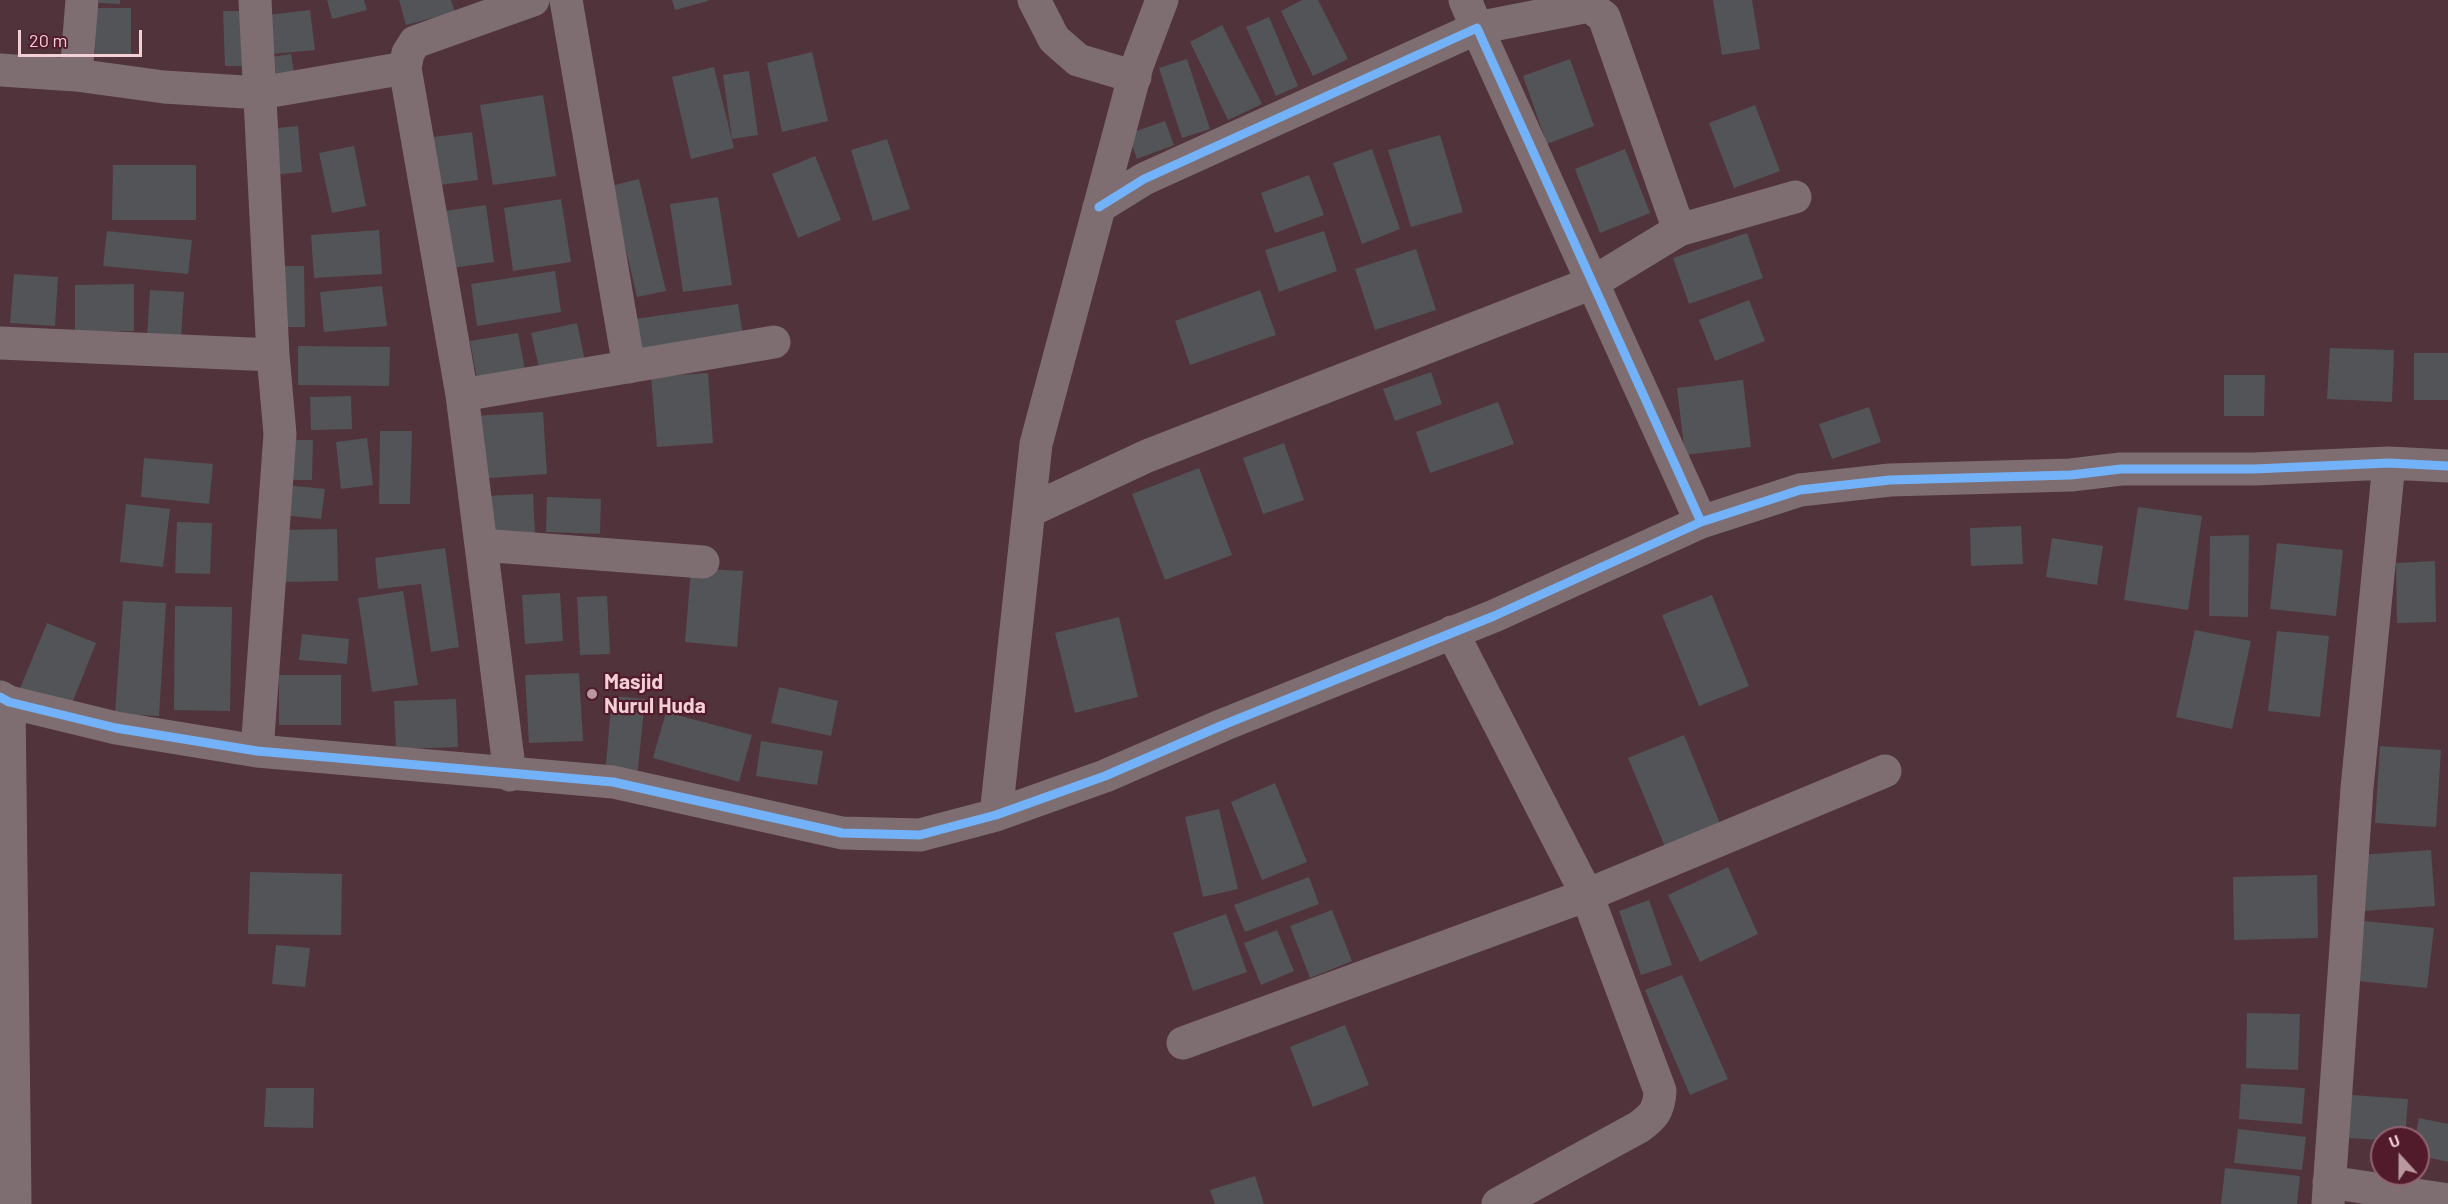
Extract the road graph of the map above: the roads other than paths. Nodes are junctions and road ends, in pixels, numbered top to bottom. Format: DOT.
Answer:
graph roads {
  1 [pos="82,0"];
  2 [pos="255,0"];
  3 [pos="533,0"];
  4 [pos="566,0"];
  5 [pos="1034,0"];
  6 [pos="1162,0"];
  7 [pos="1471,14"];
  8 [pos="405,68"];
  9 [pos="0,70"];
  10 [pos="76,75"];
  11 [pos="1135,77"];
  12 [pos="260,93"];
  13 [pos="1795,197"];
  14 [pos="1100,207"];
  15 [pos="1679,230"];
  16 [pos="1592,283"];
  17 [pos="774,342"];
  18 [pos="0,344"];
  19 [pos="273,355"];
  20 [pos="629,367"];
  21 [pos="462,395"];
  22 [pos="2389,463"];
  23 [pos="2448,466"];
  24 [pos="1029,511"];
  25 [pos="1701,522"];
  26 [pos="481,545"];
  27 [pos="703,562"];
  28 [pos="1452,632"];
  29 [pos="4,700"];
  30 [pos="257,751"];
  31 [pos="1886,771"];
  32 [pos="510,775"];
  33 [pos="996,815"];
  34 [pos="1587,895"];
  35 [pos="1183,1043"];
  36 [pos="2328,1193"];
  37 [pos="2448,1200"];
  38 [pos="15,1204"];
  39 [pos="1498,1204"];
  1 -- 10 [label="street"];
  2 -- 12 [label="street"];
  3 -- 8 [label="street"];
  4 -- 20 [label="street"];
  5 -- 11 [label="street"];
  6 -- 11 [label="street"];
  7 -- 14 [label="street"];
  7 -- 15 [label="street"];
  7 -- 16 [label="street"];
  8 -- 12 [label="street"];
  8 -- 21 [label="street"];
  9 -- 10 [label="street"];
  10 -- 12 [label="street"];
  11 -- 14 [label="street"];
  12 -- 19 [label="street"];
  13 -- 15 [label="street"];
  14 -- 24 [label="street"];
  15 -- 16 [label="street"];
  16 -- 24 [label="street"];
  16 -- 25 [label="street"];
  17 -- 20 [label="street"];
  18 -- 19 [label="street"];
  19 -- 30 [label="street"];
  20 -- 21 [label="street"];
  21 -- 26 [label="street"];
  22 -- 23 [label="street"];
  22 -- 25 [label="street"];
  22 -- 36 [label="street"];
  24 -- 33 [label="street"];
  25 -- 28 [label="street"];
  26 -- 27 [label="street"];
  26 -- 32 [label="street"];
  28 -- 33 [label="street"];
  28 -- 34 [label="street"];
  29 -- 30 [label="street"];
  29 -- 38 [label="street"];
  30 -- 32 [label="street"];
  31 -- 34 [label="street"];
  32 -- 33 [label="street"];
  34 -- 35 [label="street"];
  34 -- 39 [label="street"];
  36 -- 37 [label="street"];
}
